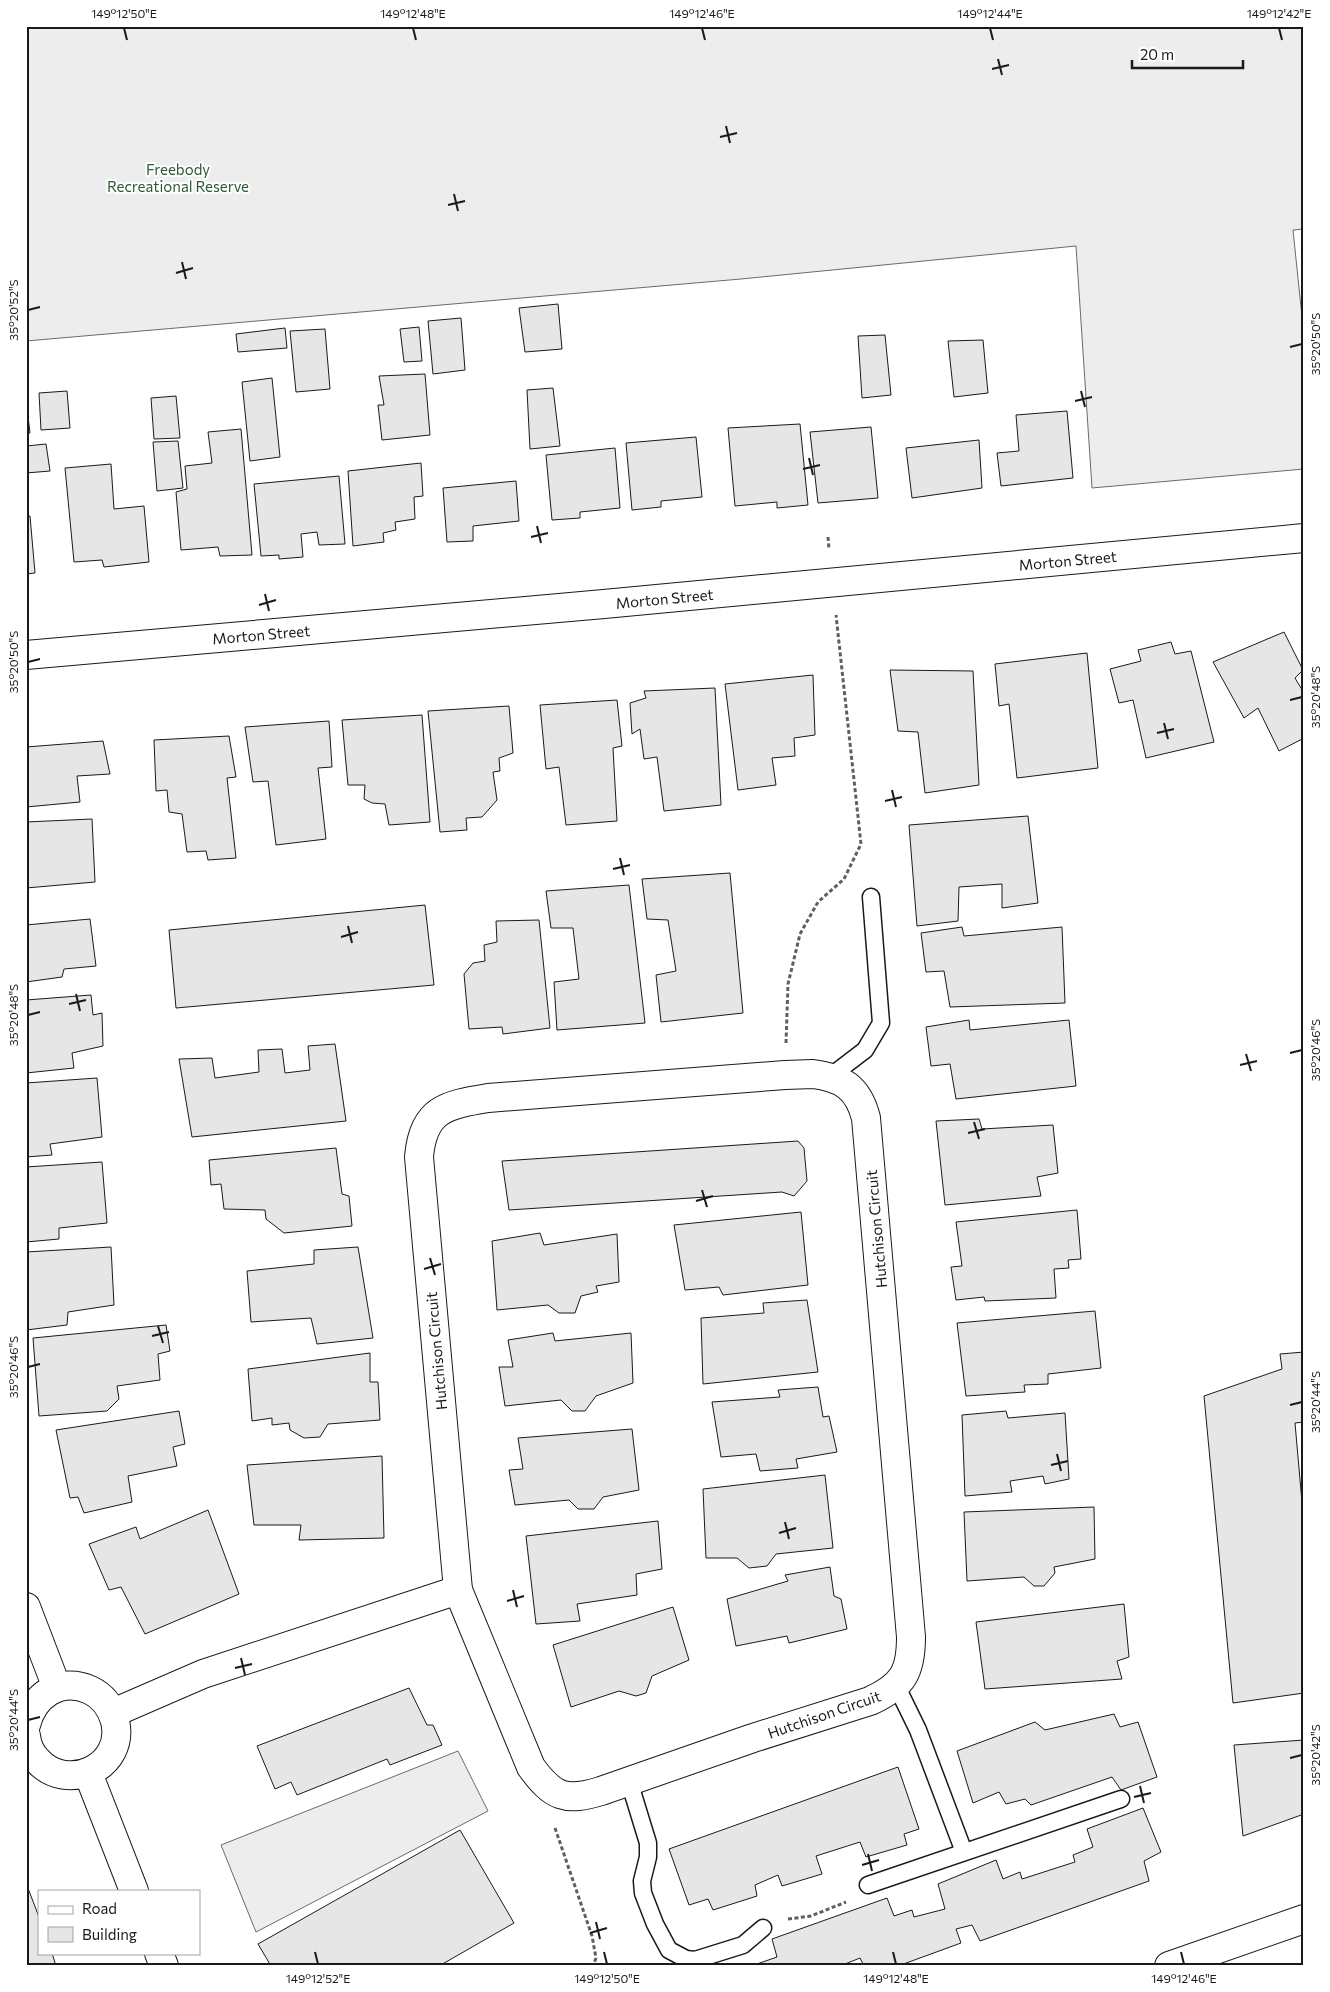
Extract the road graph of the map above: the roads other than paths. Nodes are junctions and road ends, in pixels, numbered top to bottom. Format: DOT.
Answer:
graph roads {
  1 [pos="1304,538"];
  2 [pos="26,655"];
  3 [pos="872,898"];
  4 [pos="831,1076"];
  5 [pos="458,1590"];
  6 [pos="26,1607"];
  7 [pos="896,1685"];
  8 [pos="57,1688"];
  9 [pos="113,1712"];
  10 [pos="26,1725"];
  11 [pos="26,1736"];
  12 [pos="26,1740"];
  13 [pos="88,1773"];
  14 [pos="629,1781"];
  15 [pos="1121,1799"];
  16 [pos="964,1852"];
  17 [pos="868,1885"];
  18 [pos="134,1890"];
  19 [pos="1304,1919"];
  20 [pos="763,1928"];
  21 [pos="159,1954"];
  22 [pos="164,1966"];
  23 [pos="1169,1966"];
  1 -- 2 [label="street, Morton Street"];
  3 -- 4 [label="lane"];
  4 -- 5 [label="street, Hutchison Circuit"];
  4 -- 7 [label="street, Hutchison Circuit"];
  5 -- 9 [label="street"];
  5 -- 14 [label="street, Hutchison Circuit"];
  6 -- 8 [label="street"];
  7 -- 14 [label="street, Hutchison Circuit"];
  7 -- 16 [label="lane"];
  8 -- 9 [label="street"];
  8 -- 10 [label="street"];
  9 -- 13 [label="street"];
  11 -- 12 [label="street"];
  12 -- 13 [label="street"];
  13 -- 18 [label="street"];
  14 -- 20 [label="lane"];
  15 -- 16 [label="lane"];
  16 -- 17 [label="lane"];
  19 -- 23 [label="street"];
  21 -- 22 [label="street"];
}
